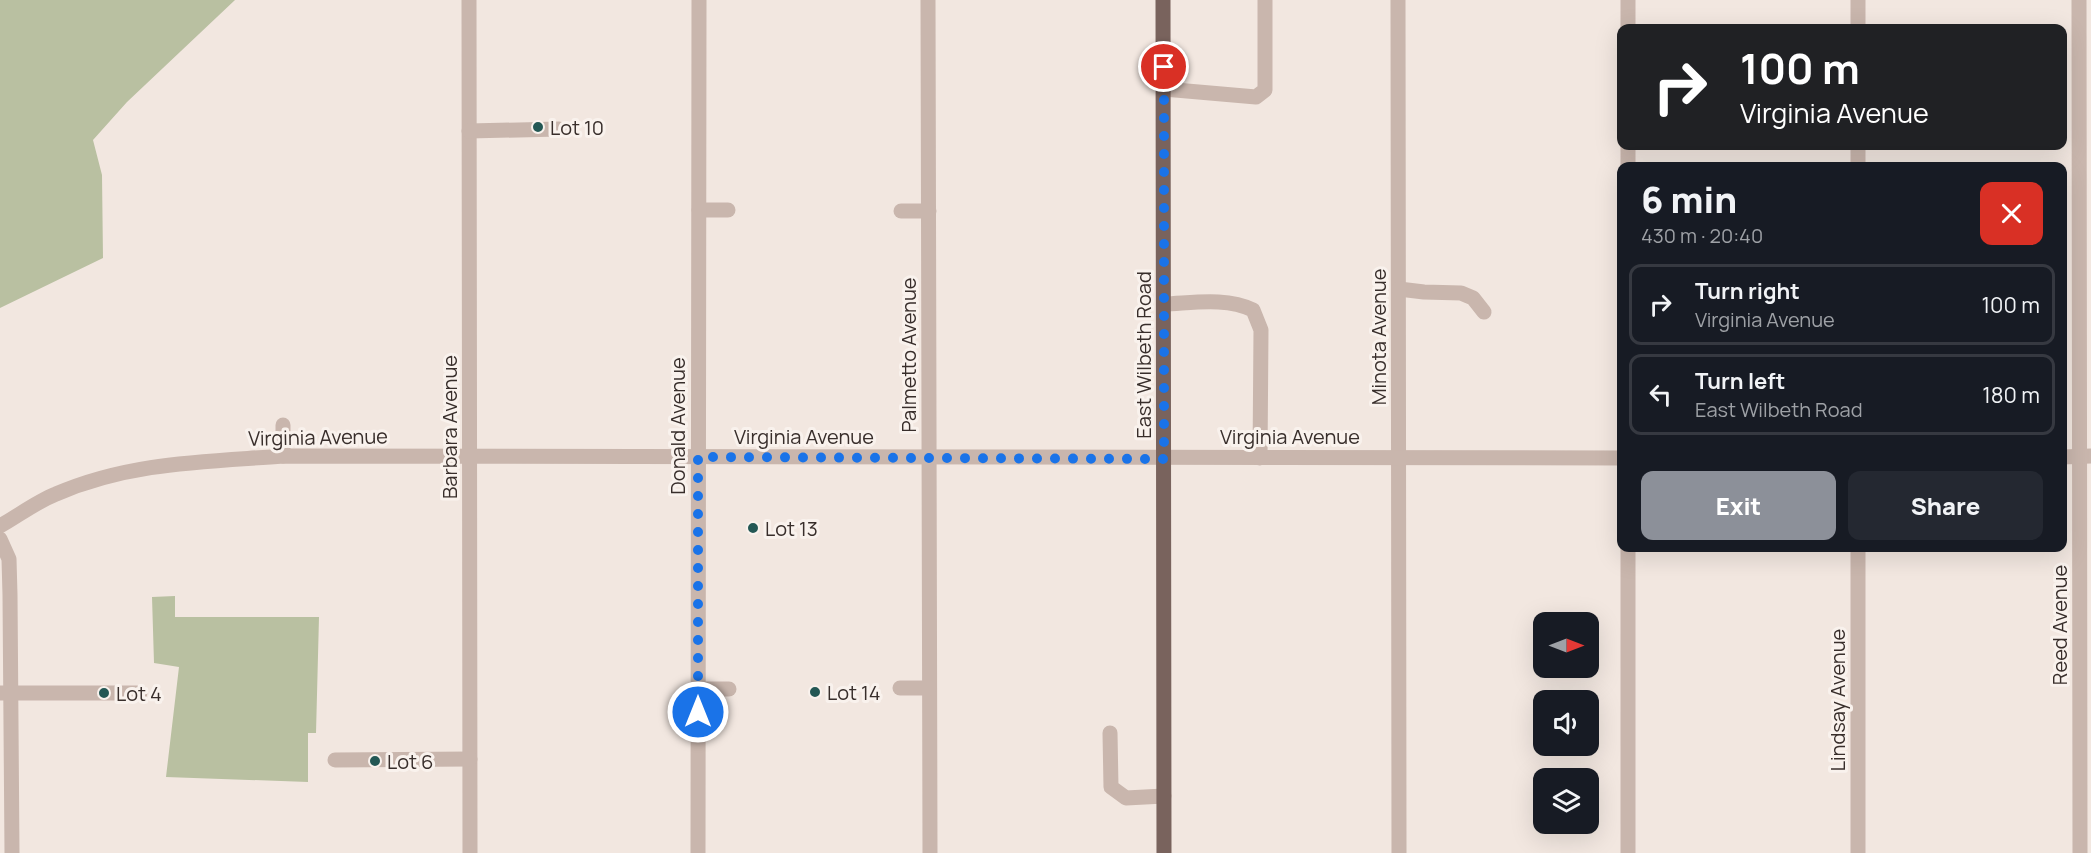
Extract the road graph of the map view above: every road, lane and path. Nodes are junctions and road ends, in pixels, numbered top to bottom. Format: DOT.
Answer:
graph roads {
  1 [pos="469,0"];
  2 [pos="699,0"];
  3 [pos="928,0"];
  4 [pos="1163,0"];
  5 [pos="1265,0"];
  6 [pos="1398,0"];
  7 [pos="1628,0"];
  8 [pos="1858,0"];
  9 [pos="2079,0"];
  10 [pos="1628,24"];
  11 [pos="1858,24"];
  12 [pos="1164,89"];
  13 [pos="559,129"];
  14 [pos="469,131"];
  15 [pos="699,210"];
  16 [pos="728,210"];
  17 [pos="929,210"];
  18 [pos="901,211"];
  19 [pos="1399,288"];
  20 [pos="1164,304"];
  21 [pos="1484,312"];
  22 [pos="283,425"];
  23 [pos="470,455"];
  24 [pos="283,456"];
  25 [pos="698,457"];
  26 [pos="1399,457"];
  27 [pos="2067,457"];
  28 [pos="2085,457"];
  29 [pos="930,458"];
  30 [pos="1260,458"];
  31 [pos="1617,458"];
  32 [pos="1164,459"];
  33 [pos="0,526"];
  34 [pos="0,539"];
  35 [pos="1628,552"];
  36 [pos="1858,552"];
  37 [pos="900,688"];
  38 [pos="930,688"];
  39 [pos="698,689"];
  40 [pos="729,689"];
  41 [pos="6,693"];
  42 [pos="140,693"];
  43 [pos="1110,733"];
  44 [pos="470,759"];
  45 [pos="335,760"];
  46 [pos="1164,796"];
  47 [pos="12,853"];
  48 [pos="470,853"];
  49 [pos="698,853"];
  50 [pos="930,853"];
  51 [pos="1164,853"];
  52 [pos="1399,853"];
  53 [pos="1628,853"];
  54 [pos="1858,853"];
  55 [pos="2080,853"];
  1 -- 14 [label="street, Barbara Avenue"];
  2 -- 15 [label="street, Donald Avenue"];
  3 -- 17 [label="street, Palmetto Avenue"];
  4 -- 12 [label="main road, East Wilbeth Road"];
  5 -- 12 [label="street"];
  6 -- 19 [label="street, Minota Avenue"];
  7 -- 10 [label="street"];
  8 -- 11 [label="street"];
  9 -- 28 [label="street, Reed Avenue"];
  12 -- 20 [label="main road, East Wilbeth Road"];
  13 -- 14 [label="street"];
  14 -- 23 [label="street, Barbara Avenue"];
  15 -- 16 [label="street"];
  15 -- 25 [label="street, Donald Avenue"];
  17 -- 18 [label="street"];
  17 -- 29 [label="street, Palmetto Avenue"];
  19 -- 21 [label="street"];
  19 -- 26 [label="street, Minota Avenue"];
  20 -- 30 [label="street"];
  20 -- 32 [label="main road, East Wilbeth Road"];
  22 -- 24 [label="street"];
  23 -- 24 [label="street, Virginia Avenue"];
  23 -- 25 [label="street, Virginia Avenue"];
  23 -- 44 [label="street, Barbara Avenue"];
  24 -- 33 [label="street, Virginia Avenue"];
  25 -- 29 [label="street, Virginia Avenue"];
  25 -- 39 [label="street, Donald Avenue"];
  26 -- 30 [label="street, Virginia Avenue"];
  26 -- 31 [label="street, Virginia Avenue"];
  26 -- 52 [label="street, Minota Avenue"];
  27 -- 28 [label="street"];
  28 -- 55 [label="street, Reed Avenue"];
  29 -- 32 [label="street, Virginia Avenue"];
  29 -- 38 [label="street, Palmetto Avenue"];
  30 -- 32 [label="street, Virginia Avenue"];
  32 -- 46 [label="main road, East Wilbeth Road"];
  34 -- 41 [label="street"];
  35 -- 53 [label="street"];
  36 -- 54 [label="street, Lindsay Avenue"];
  37 -- 38 [label="street"];
  38 -- 50 [label="street, Palmetto Avenue"];
  39 -- 40 [label="street"];
  39 -- 49 [label="street, Donald Avenue"];
  41 -- 42 [label="street"];
  41 -- 47 [label="street"];
  43 -- 46 [label="street"];
  44 -- 45 [label="street"];
  44 -- 48 [label="street, Barbara Avenue"];
  46 -- 51 [label="main road, East Wilbeth Road"];
}
